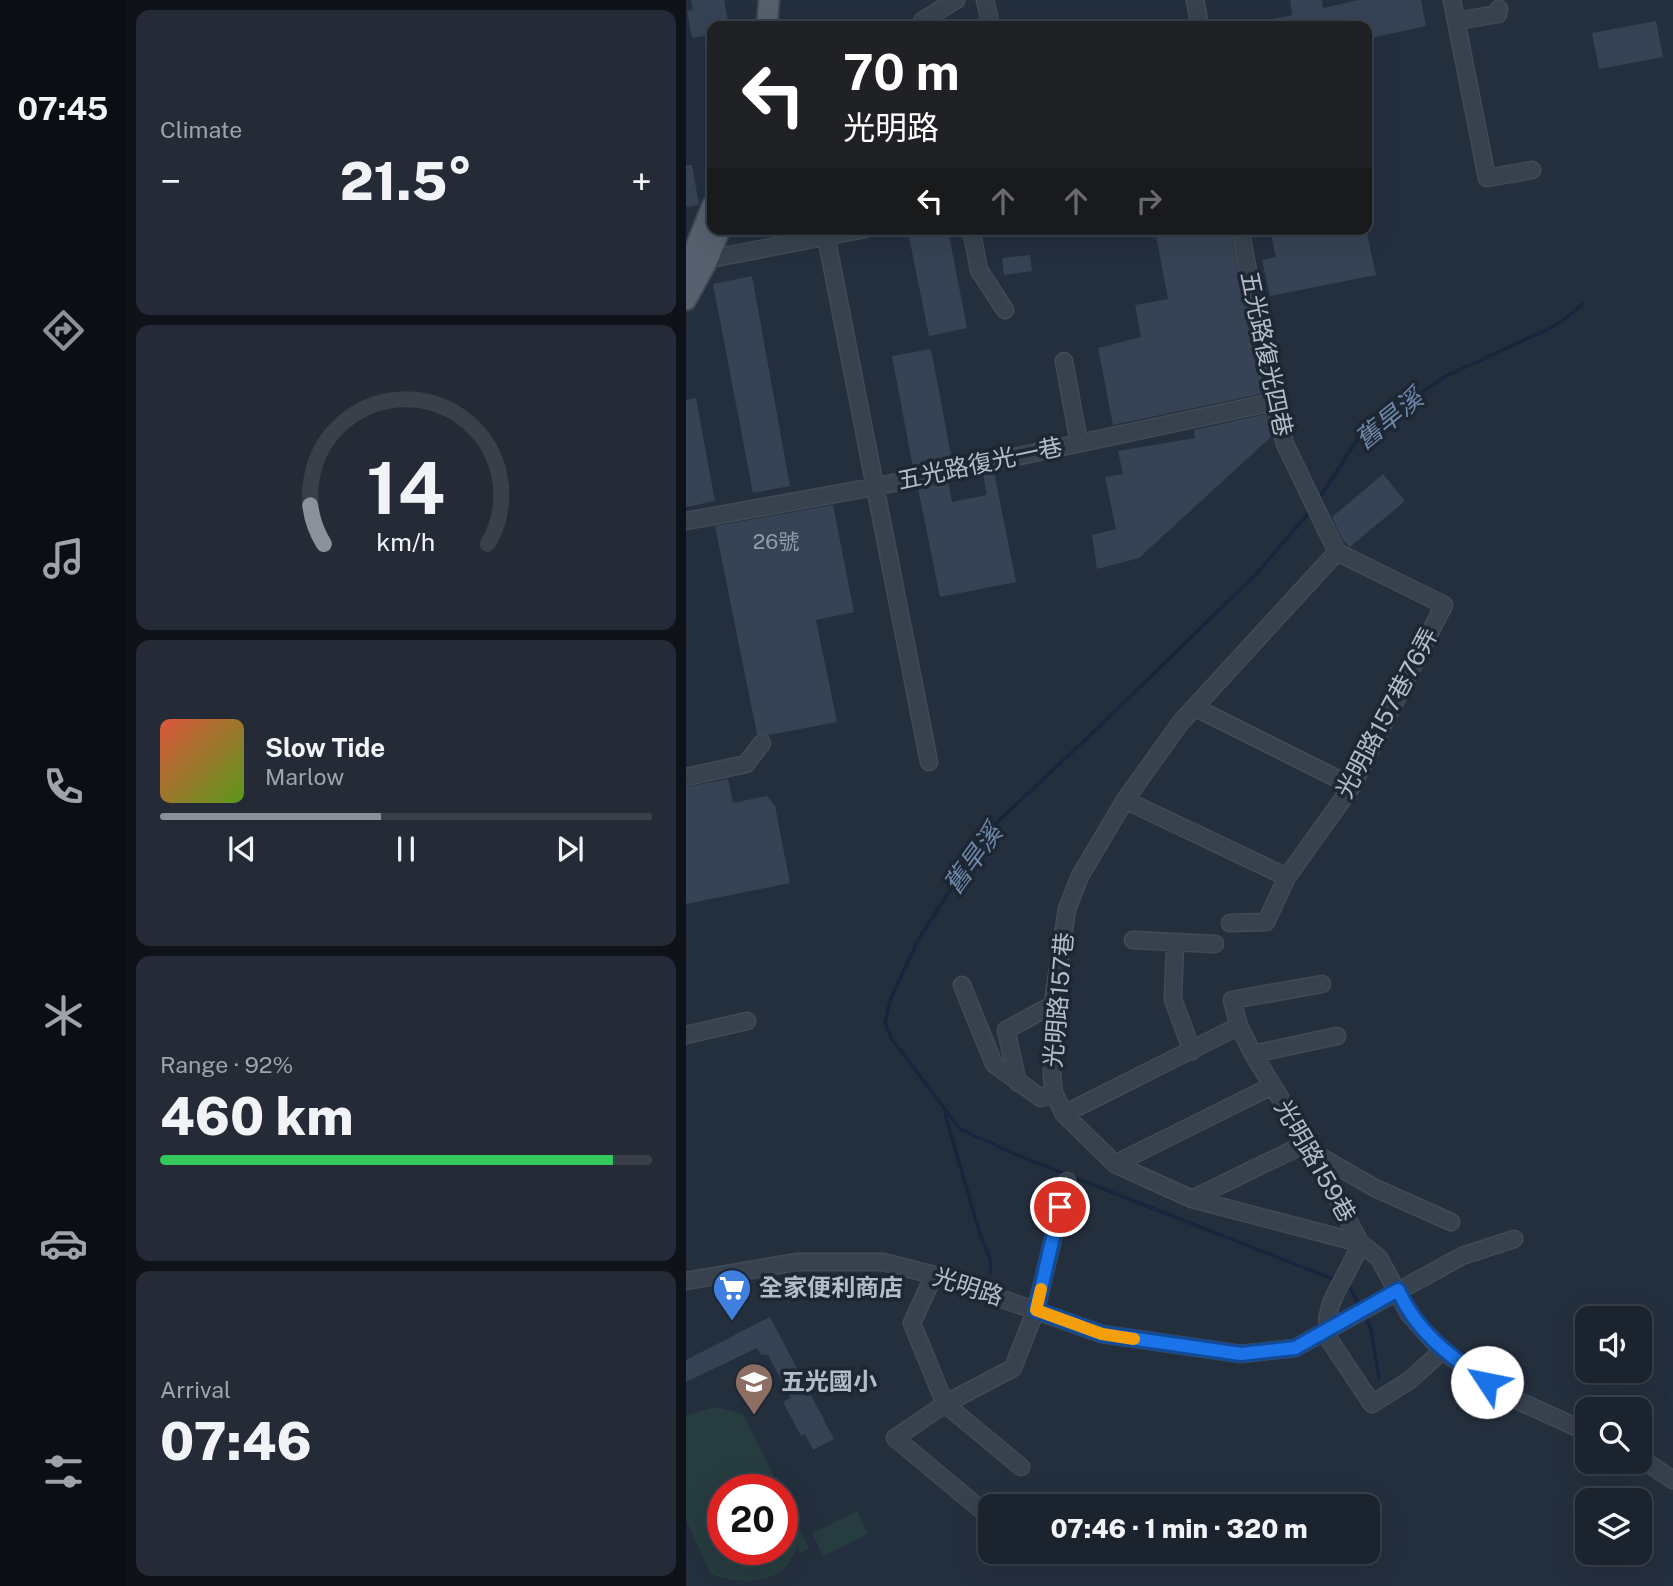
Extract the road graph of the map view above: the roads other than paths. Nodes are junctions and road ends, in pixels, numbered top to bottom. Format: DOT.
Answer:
graph roads {
  1 [pos="756,0"];
  2 [pos="769,0"];
  3 [pos="956,0"];
  4 [pos="985,0"];
  5 [pos="1195,0"];
  6 [pos="1452,0"];
  7 [pos="1499,9"];
  8 [pos="754,21"];
  9 [pos="767,21"];
  10 [pos="922,21"];
  11 [pos="990,21"];
  12 [pos="1199,21"];
  13 [pos="1456,21"];
  14 [pos="1532,170"];
  15 [pos="707,221"];
  16 [pos="715,235"];
  17 [pos="832,235"];
  18 [pos="972,235"];
  19 [pos="1241,235"];
  20 [pos="826,236"];
  21 [pos="693,264"];
  22 [pos="686,300"];
  23 [pos="1005,310"];
  24 [pos="1063,361"];
  25 [pos="1273,402"];
  26 [pos="1079,443"];
  27 [pos="874,487"];
  28 [pos="686,521"];
  29 [pos="1337,552"];
  30 [pos="1196,708"];
  31 [pos="762,743"];
  32 [pos="929,762"];
  33 [pos="686,777"];
  34 [pos="1352,786"];
  35 [pos="1125,800"];
  36 [pos="1287,877"];
  37 [pos="1230,923"];
  38 [pos="1133,940"];
  39 [pos="1175,943"];
  40 [pos="1215,944"];
  41 [pos="1322,984"];
  42 [pos="962,985"];
  43 [pos="1054,1004"];
  44 [pos="747,1021"];
  45 [pos="1239,1026"];
  46 [pos="686,1035"];
  47 [pos="1337,1036"];
  48 [pos="1192,1051"];
  49 [pos="1253,1054"];
  50 [pos="1018,1083"];
  51 [pos="1272,1086"];
  52 [pos="1054,1093"];
  53 [pos="1064,1114"];
  54 [pos="1310,1148"];
  55 [pos="1115,1164"];
  56 [pos="1067,1181"];
  57 [pos="1192,1199"];
  58 [pos="1451,1222"];
  59 [pos="1514,1239"];
  60 [pos="1359,1248"];
  61 [pos="934,1275"];
  62 [pos="686,1281"];
  63 [pos="1398,1290"];
  64 [pos="1036,1310"];
  65 [pos="1326,1330"];
  66 [pos="1442,1351"];
  67 [pos="945,1405"];
  68 [pos="1575,1427"];
  69 [pos="1652,1466"];
  70 [pos="1021,1467"];
  71 [pos="1673,1480"];
  72 [pos="978,1507"];
  1 -- 8 [label="main road"];
  2 -- 9 [label="main road"];
  3 -- 10 [label="street"];
  4 -- 11 [label="street"];
  5 -- 12 [label="street"];
  6 -- 13 [label="street"];
  7 -- 13 [label="street"];
  13 -- 14 [label="street"];
  15 -- 21 [label="main road"];
  16 -- 21 [label="main road"];
  17 -- 20 [label="street"];
  18 -- 23 [label="street"];
  19 -- 25 [label="street, 五光路復光四巷"];
  20 -- 21 [label="street"];
  20 -- 27 [label="street"];
  21 -- 22 [label="main road"];
  24 -- 26 [label="street"];
  25 -- 26 [label="street, 五光路復光一巷"];
  25 -- 29 [label="street, 五光路復光四巷"];
  26 -- 27 [label="street, 五光路復光一巷"];
  27 -- 28 [label="street, 五光路復光一巷"];
  27 -- 32 [label="street"];
  29 -- 30 [label="street, 光明路157巷"];
  29 -- 34 [label="street, 光明路157巷76弄"];
  30 -- 34 [label="street"];
  30 -- 35 [label="street, 光明路157巷"];
  31 -- 33 [label="street"];
  34 -- 36 [label="street, 光明路157巷76弄"];
  35 -- 36 [label="street"];
  35 -- 43 [label="street, 光明路157巷"];
  36 -- 37 [label="street, 光明路157巷76弄"];
  38 -- 39 [label="street"];
  39 -- 40 [label="street"];
  39 -- 48 [label="street"];
  41 -- 45 [label="street"];
  42 -- 50 [label="street"];
  43 -- 50 [label="street"];
  43 -- 52 [label="street, 光明路157巷"];
  44 -- 46 [label="street"];
  45 -- 48 [label="street"];
  45 -- 49 [label="street, 光明路159巷"];
  47 -- 49 [label="street"];
  48 -- 53 [label="street"];
  49 -- 51 [label="street, 光明路159巷"];
  50 -- 52 [label="street"];
  51 -- 54 [label="street, 光明路159巷"];
  51 -- 55 [label="street"];
  52 -- 53 [label="street, 光明路157巷"];
  53 -- 55 [label="street, 光明路157巷"];
  54 -- 57 [label="street"];
  54 -- 58 [label="street"];
  54 -- 60 [label="street, 光明路159巷"];
  55 -- 57 [label="street, 光明路157巷"];
  56 -- 64 [label="street"];
  57 -- 60 [label="street, 光明路157巷"];
  59 -- 63 [label="street, 光明路"];
  60 -- 63 [label="street, 光明路159巷"];
  60 -- 65 [label="street"];
  61 -- 62 [label="street, 光明路"];
  61 -- 64 [label="street, 光明路"];
  61 -- 67 [label="street"];
  63 -- 65 [label="street, 光明路"];
  63 -- 66 [label="street, 光明路159巷"];
  64 -- 65 [label="street, 光明路"];
  64 -- 67 [label="street"];
  65 -- 66 [label="street"];
  66 -- 68 [label="street, 光明路159巷"];
  67 -- 70 [label="street"];
  67 -- 72 [label="street"];
  69 -- 71 [label="street"];
}
